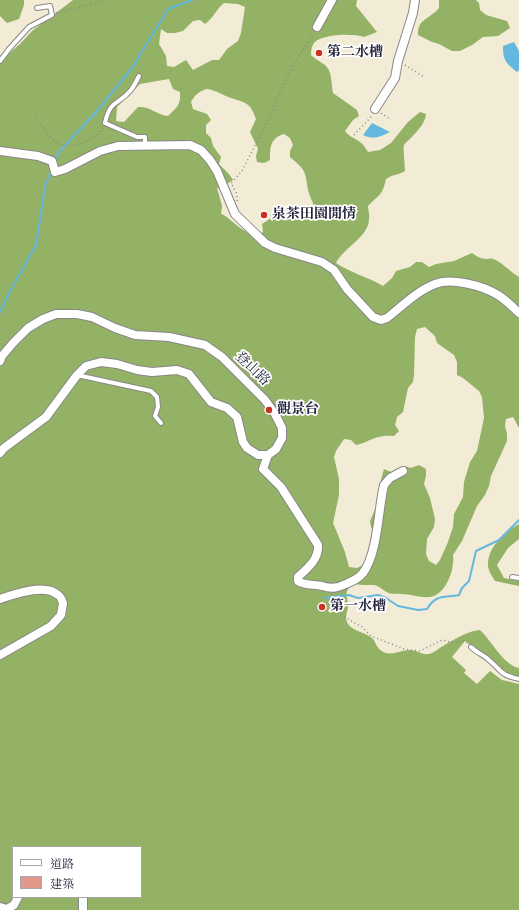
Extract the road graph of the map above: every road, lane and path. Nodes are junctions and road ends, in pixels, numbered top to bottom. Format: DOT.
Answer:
graph roads {
  1 [pos="109,0"];
  2 [pos="332,0"];
  3 [pos="415,0"];
  4 [pos="37,8"];
  5 [pos="52,14"];
  6 [pos="317,27"];
  7 [pos="0,61"];
  8 [pos="398,61"];
  9 [pos="139,76"];
  10 [pos="424,77"];
  11 [pos="375,109"];
  12 [pos="35,118"];
  13 [pos="390,119"];
  14 [pos="105,123"];
  15 [pos="354,135"];
  16 [pos="145,145"];
  17 [pos="0,151"];
  18 [pos="238,207"];
  19 [pos="519,313"];
  20 [pos="0,361"];
  21 [pos="77,375"];
  22 [pos="162,424"];
  23 [pos="0,453"];
  24 [pos="268,455"];
  25 [pos="403,471"];
  26 [pos="512,577"];
  27 [pos="519,578"];
  28 [pos="330,589"];
  29 [pos="0,599"];
  30 [pos="471,647"];
  31 [pos="0,655"];
  32 [pos="519,679"];
  33 [pos="18,898"];
  34 [pos="83,898"];
  35 [pos="0,907"];
  36 [pos="83,910"];
  1 -- 5 [label="path"];
  2 -- 6 [label="street"];
  3 -- 8 [label="street"];
  4 -- 5 [label="lane"];
  5 -- 7 [label="lane"];
  6 -- 18 [label="path"];
  8 -- 10 [label="path"];
  8 -- 11 [label="street"];
  9 -- 14 [label="lane"];
  11 -- 13 [label="path"];
  11 -- 15 [label="path"];
  12 -- 14 [label="path"];
  14 -- 16 [label="lane"];
  16 -- 17 [label="street"];
  16 -- 19 [label="street"];
  20 -- 24 [label="street, 登山路"];
  21 -- 22 [label="lane"];
  21 -- 23 [label="street"];
  21 -- 24 [label="street"];
  24 -- 28 [label="street"];
  25 -- 28 [label="street"];
  26 -- 27 [label="lane"];
  28 -- 30 [label="path"];
  29 -- 31 [label="street"];
  30 -- 32 [label="lane"];
  33 -- 35 [label="street"];
  34 -- 36 [label="street"];
}
